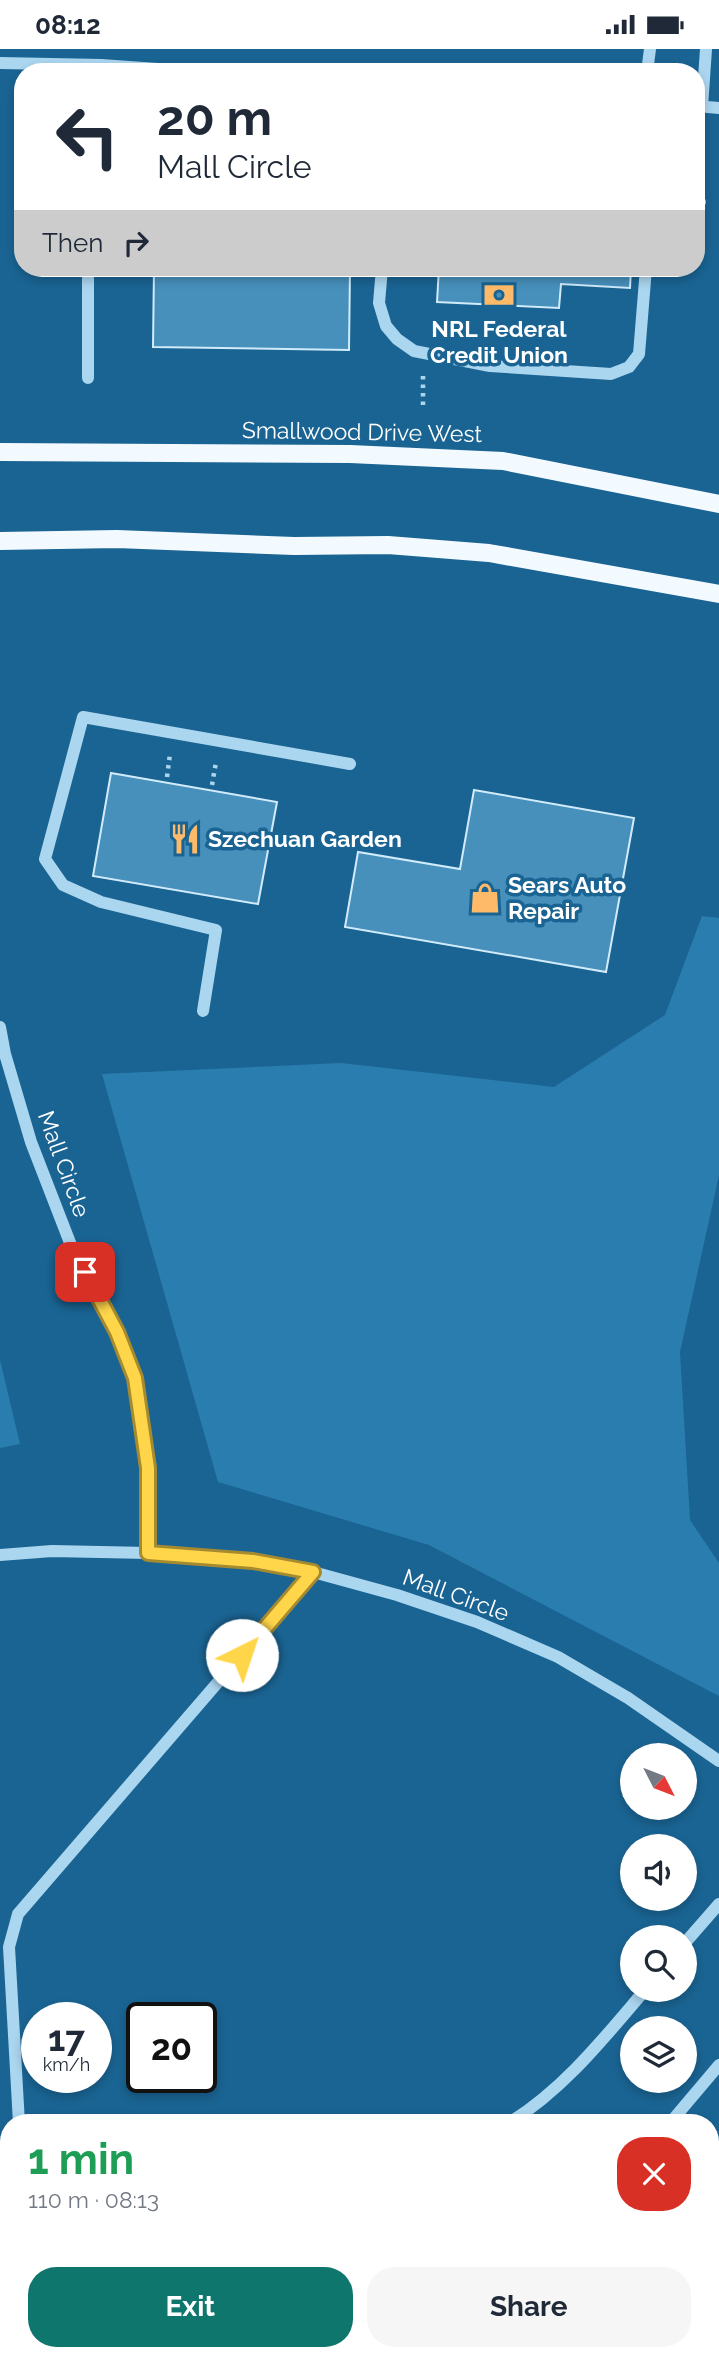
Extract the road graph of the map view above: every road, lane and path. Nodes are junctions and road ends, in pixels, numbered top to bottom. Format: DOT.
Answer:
graph roads {
  1 [pos="0,62"];
  2 [pos="33,63"];
  3 [pos="88,277"];
  4 [pos="381,277"];
  5 [pos="645,277"];
  6 [pos="424,367"];
  7 [pos="88,378"];
  8 [pos="422,405"];
  9 [pos="0,452"];
  10 [pos="719,504"];
  11 [pos="0,541"];
  12 [pos="719,594"];
  13 [pos="350,764"];
  14 [pos="202,1011"];
  15 [pos="0,1027"];
  16 [pos="148,1553"];
  17 [pos="0,1555"];
  18 [pos="313,1572"];
  19 [pos="719,1761"];
  20 [pos="719,1904"];
  21 [pos="697,1929"];
  22 [pos="4,1947"];
  23 [pos="634,2002"];
  24 [pos="719,2065"];
  25 [pos="18,2114"];
  26 [pos="523,2114"];
  27 [pos="678,2114"];
  1 -- 2 [label="street"];
  3 -- 7 [label="street"];
  4 -- 5 [label="street"];
  6 -- 8 [label="path"];
  9 -- 10 [label="main road, Smallwood Drive West"];
  11 -- 12 [label="main road"];
  13 -- 14 [label="street"];
  15 -- 16 [label="street, Mall Circle"];
  16 -- 17 [label="street, Mall Circle"];
  16 -- 18 [label="street, Mall Circle"];
  18 -- 19 [label="street, Mall Circle"];
  18 -- 22 [label="street"];
  20 -- 21 [label="street"];
  22 -- 25 [label="street"];
  23 -- 26 [label="street"];
  24 -- 27 [label="street"];
}
